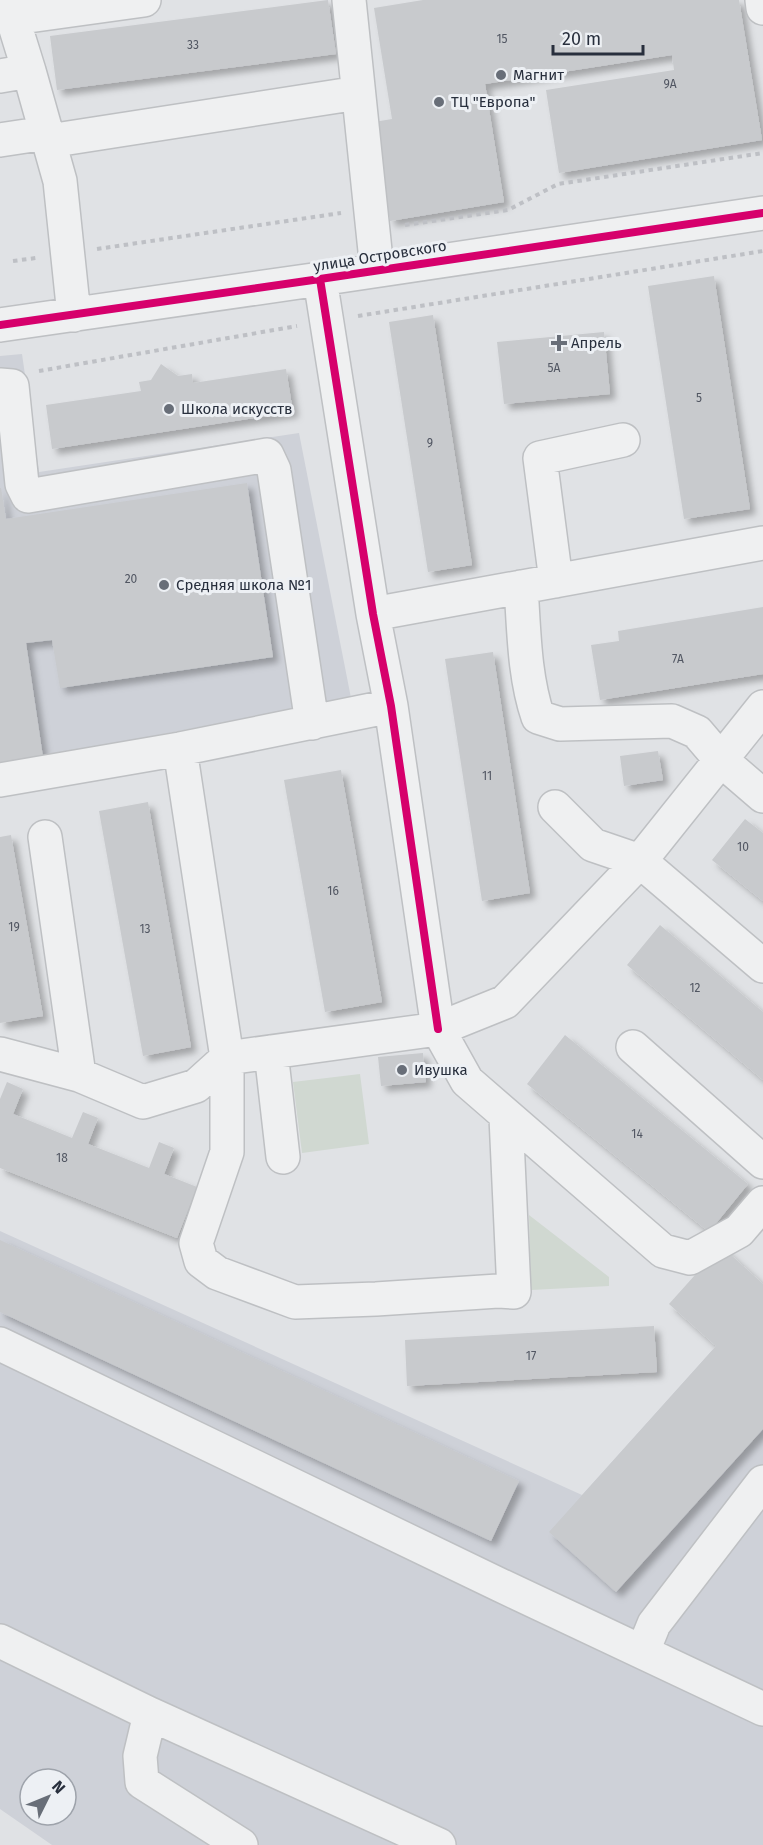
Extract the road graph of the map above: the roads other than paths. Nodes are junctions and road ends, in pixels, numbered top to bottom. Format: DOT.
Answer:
graph roads {
  1 [pos="144,0"];
  2 [pos="349,0"];
  3 [pos="762,0"];
  4 [pos="763,8"];
  5 [pos="10,9"];
  6 [pos="15,73"];
  7 [pos="358,93"];
  8 [pos="48,137"];
  9 [pos="0,140"];
  10 [pos="763,213"];
  11 [pos="377,270"];
  12 [pos="320,279"];
  13 [pos="74,315"];
  14 [pos="0,325"];
  15 [pos="0,385"];
  16 [pos="623,440"];
  17 [pos="763,543"];
  18 [pos="556,581"];
  19 [pos="521,587"];
  20 [pos="373,614"];
  21 [pos="391,706"];
  22 [pos="763,707"];
  23 [pos="312,723"];
  24 [pos="180,749"];
  25 [pos="720,759"];
  26 [pos="0,780"];
  27 [pos="763,796"];
  28 [pos="555,807"];
  29 [pos="45,837"];
  30 [pos="639,861"];
  31 [pos="763,966"];
  32 [pos="438,1029"];
  33 [pos="633,1047"];
  34 [pos="271,1052"];
  35 [pos="0,1054"];
  36 [pos="227,1058"];
  37 [pos="79,1075"];
  38 [pos="506,1117"];
  39 [pos="283,1157"];
  40 [pos="763,1162"];
  41 [pos="763,1203"];
  42 [pos="0,1344"];
  43 [pos="761,1492"];
  44 [pos="0,1641"];
  45 [pos="643,1651"];
  46 [pos="763,1709"];
  47 [pos="150,1714"];
  48 [pos="241,1845"];
  49 [pos="439,1845"];
  1 -- 5 [label="street"];
  2 -- 7 [label="street"];
  3 -- 4 [label="street"];
  5 -- 6 [label="street"];
  6 -- 8 [label="street"];
  7 -- 8 [label="street"];
  7 -- 11 [label="street"];
  8 -- 9 [label="street"];
  8 -- 13 [label="street"];
  10 -- 11 [label="street, улица Островского"];
  11 -- 12 [label="street, улица Островского"];
  12 -- 13 [label="street, улица Островского"];
  12 -- 20 [label="street"];
  13 -- 14 [label="street, улица Островского"];
  15 -- 23 [label="street"];
  16 -- 18 [label="street"];
  17 -- 18 [label="street"];
  18 -- 19 [label="street"];
  19 -- 20 [label="street"];
  19 -- 25 [label="street"];
  20 -- 21 [label="street"];
  21 -- 23 [label="street"];
  21 -- 32 [label="street"];
  22 -- 25 [label="street"];
  23 -- 24 [label="street"];
  24 -- 26 [label="street"];
  24 -- 36 [label="street"];
  25 -- 27 [label="street"];
  25 -- 30 [label="street"];
  28 -- 30 [label="street"];
  29 -- 37 [label="street"];
  30 -- 31 [label="street"];
  30 -- 32 [label="street"];
  32 -- 34 [label="street"];
  32 -- 38 [label="street"];
  33 -- 40 [label="street"];
  34 -- 36 [label="street"];
  34 -- 39 [label="street"];
  35 -- 37 [label="street"];
  36 -- 37 [label="street"];
  36 -- 38 [label="street"];
  38 -- 41 [label="street"];
  42 -- 45 [label="street"];
  43 -- 45 [label="street"];
  44 -- 47 [label="street"];
  45 -- 46 [label="street"];
  47 -- 48 [label="street"];
  47 -- 49 [label="street"];
}
